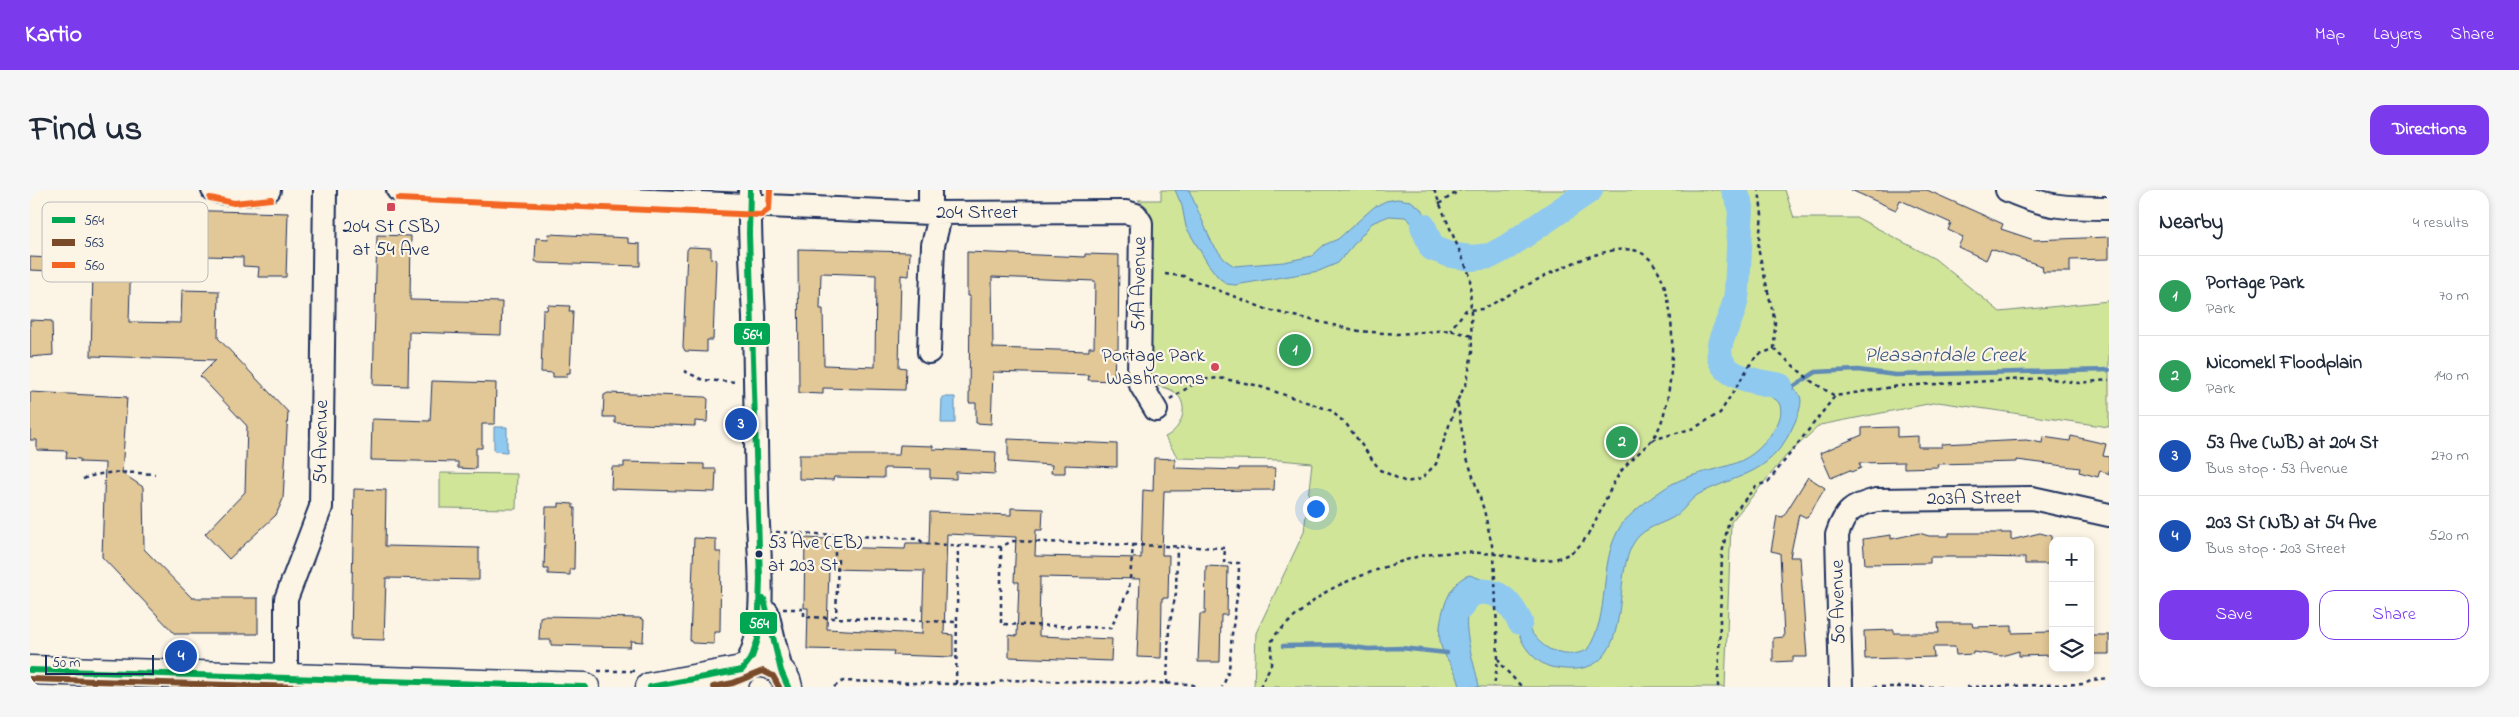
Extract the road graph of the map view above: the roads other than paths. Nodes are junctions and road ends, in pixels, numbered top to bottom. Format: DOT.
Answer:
graph roads {
  1 [pos="213,190"];
  2 [pos="325,190"];
  3 [pos="398,190"];
  4 [pos="930,190"];
  5 [pos="2007,190"];
  6 [pos="259,191"];
  7 [pos="755,198"];
  8 [pos="2063,199"];
  9 [pos="2109,208"];
  10 [pos="935,213"];
  11 [pos="1136,215"];
  12 [pos="754,315"];
  13 [pos="929,352"];
  14 [pos="1156,410"];
  15 [pos="2109,515"];
  16 [pos="1843,517"];
  17 [pos="760,579"];
  18 [pos="30,670"];
  19 [pos="741,675"];
  20 [pos="790,680"];
  21 [pos="286,682"];
  22 [pos="408,684"];
  23 [pos="527,686"];
  24 [pos="586,687"];
  25 [pos="650,687"];
  26 [pos="1841,687"];
  1 -- 6 [label="street"];
  2 -- 21 [label="street, 54 Avenue"];
  3 -- 7 [label="street, 204 Street"];
  4 -- 10 [label="street"];
  5 -- 8 [label="street"];
  7 -- 10 [label="street, 204 Street"];
  7 -- 12 [label="street"];
  7 -- 12 [label="street"];
  8 -- 9 [label="street"];
  10 -- 11 [label="street, 204 Street"];
  10 -- 13 [label="street"];
  11 -- 14 [label="street, 51A Avenue"];
  12 -- 17 [label="street"];
  15 -- 16 [label="street, 203A Street"];
  16 -- 26 [label="street, 50 Avenue"];
  17 -- 19 [label="street"];
  17 -- 20 [label="street"];
  18 -- 21 [label="main road"];
  19 -- 20 [label="main road"];
  19 -- 25 [label="main road"];
  21 -- 22 [label="main road"];
  22 -- 23 [label="main road"];
  23 -- 24 [label="main road"];
}
